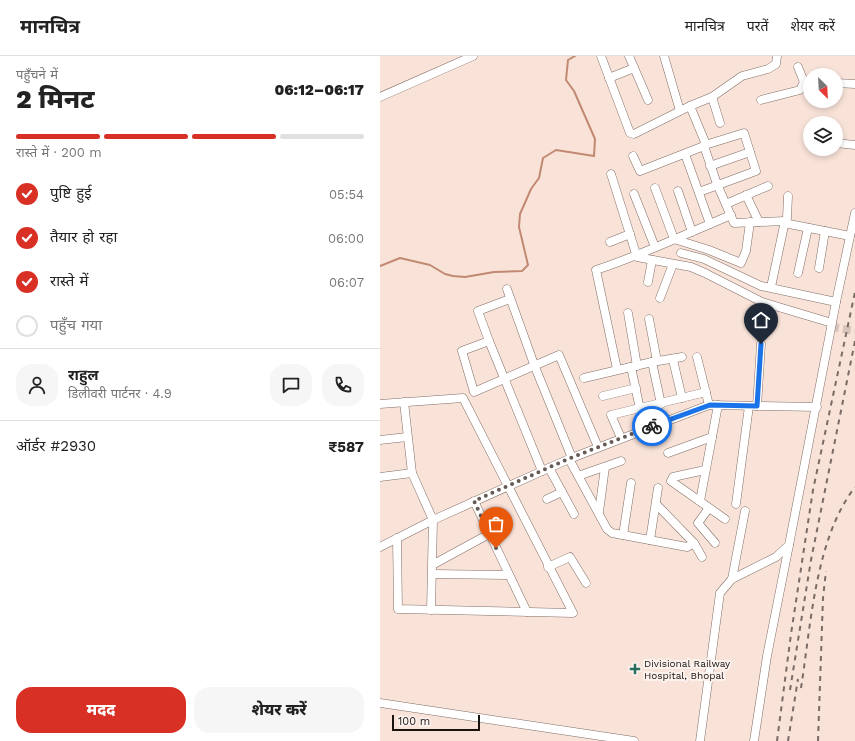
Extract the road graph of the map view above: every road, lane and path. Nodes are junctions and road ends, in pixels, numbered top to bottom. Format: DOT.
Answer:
graph roads {
  1 [pos="473,56"];
  2 [pos="601,56"];
  3 [pos="630,56"];
  4 [pos="664,56"];
  5 [pos="778,56"];
  6 [pos="798,67"];
  7 [pos="634,68"];
  8 [pos="803,75"];
  9 [pos="609,78"];
  10 [pos="843,83"];
  11 [pos="855,84"];
  12 [pos="803,87"];
  13 [pos="380,97"];
  14 [pos="712,97"];
  15 [pos="648,100"];
  16 [pos="761,100"];
  17 [pos="690,106"];
  18 [pos="680,111"];
  19 [pos="720,123"];
  20 [pos="843,143"];
  21 [pos="855,145"];
  22 [pos="705,146"];
  23 [pos="750,152"];
  24 [pos="685,154"];
  25 [pos="633,156"];
  26 [pos="710,166"];
  27 [pos="611,174"];
  28 [pos="717,184"];
  29 [pos="768,186"];
  30 [pos="655,188"];
  31 [pos="678,191"];
  32 [pos="699,192"];
  33 [pos="634,194"];
  34 [pos="746,195"];
  35 [pos="788,196"];
  36 [pos="726,204"];
  37 [pos="855,213"];
  38 [pos="731,215"];
  39 [pos="750,222"];
  40 [pos="759,222"];
  41 [pos="784,222"];
  42 [pos="710,224"];
  43 [pos="808,228"];
  44 [pos="825,231"];
  45 [pos="692,232"];
  46 [pos="630,234"];
  47 [pos="850,236"];
  48 [pos="674,239"];
  49 [pos="610,242"];
  50 [pos="655,247"];
  51 [pos="681,253"];
  52 [pos="637,256"];
  53 [pos="652,260"];
  54 [pos="673,264"];
  55 [pos="819,268"];
  56 [pos="798,273"];
  57 [pos="648,282"];
  58 [pos="771,287"];
  59 [pos="507,289"];
  60 [pos="660,298"];
  61 [pos="510,299"];
  62 [pos="836,302"];
  63 [pos="628,313"];
  64 [pos="649,319"];
  65 [pos="832,322"];
  66 [pos="489,341"];
  67 [pos="761,344"];
  68 [pos="682,357"];
  69 [pos="697,357"];
  70 [pos="673,360"];
  71 [pos="654,362"];
  72 [pos="634,366"];
  73 [pos="535,367"];
  74 [pos="617,369"];
  75 [pos="584,378"];
  76 [pos="504,380"];
  77 [pos="636,388"];
  78 [pos="706,392"];
  79 [pos="603,396"];
  80 [pos="682,398"];
  81 [pos="404,402"];
  82 [pos="380,404"];
  83 [pos="661,404"];
  84 [pos="714,405"];
  85 [pos="753,406"];
  86 [pos="817,406"];
  87 [pos="640,409"];
  88 [pos="408,437"];
  89 [pos="712,437"];
  90 [pos="621,438"];
  91 [pos="380,440"];
  92 [pos="598,447"];
  93 [pos="668,453"];
  94 [pos="570,458"];
  95 [pos="621,461"];
  96 [pos="605,467"];
  97 [pos="546,469"];
  98 [pos="705,470"];
  99 [pos="412,473"];
  100 [pos="578,476"];
  101 [pos="380,477"];
  102 [pos="631,483"];
  103 [pos="508,486"];
  104 [pos="658,488"];
  105 [pos="562,492"];
  106 [pos="547,499"];
  107 [pos="474,501"];
  108 [pos="700,501"];
  109 [pos="736,504"];
  110 [pos="657,505"];
  111 [pos="709,508"];
  112 [pos="745,511"];
  113 [pos="599,512"];
  114 [pos="574,514"];
  115 [pos="726,519"];
  116 [pos="434,520"];
  117 [pos="489,534"];
  118 [pos="623,535"];
  119 [pos="397,538"];
  120 [pos="650,540"];
  121 [pos="694,543"];
  122 [pos="715,543"];
  123 [pos="790,544"];
  124 [pos="380,547"];
  125 [pos="702,557"];
  126 [pos="434,564"];
  127 [pos="548,567"];
  128 [pos="433,574"];
  129 [pos="508,575"];
  130 [pos="732,579"];
  131 [pos="586,583"];
  132 [pos="432,610"];
  133 [pos="527,612"];
  134 [pos="380,703"];
  135 [pos="634,741"];
  136 [pos="700,741"];
  137 [pos="754,741"];
  1 -- 13 [label="street"];
  2 -- 9 [label="street"];
  3 -- 7 [label="street"];
  4 -- 18 [label="street"];
  5 -- 14 [label="street"];
  6 -- 8 [label="street"];
  7 -- 9 [label="street"];
  7 -- 15 [label="street"];
  9 -- 18 [label="street"];
  10 -- 11 [label="street"];
  12 -- 16 [label="street"];
  14 -- 17 [label="street"];
  14 -- 19 [label="street"];
  17 -- 18 [label="street"];
  17 -- 22 [label="street"];
  20 -- 21 [label="street"];
  22 -- 23 [label="street"];
  22 -- 24 [label="street"];
  22 -- 26 [label="street"];
  23 -- 26 [label="street"];
  23 -- 28 [label="street"];
  24 -- 25 [label="street"];
  24 -- 32 [label="street"];
  26 -- 28 [label="street"];
  27 -- 46 [label="street"];
  28 -- 32 [label="street"];
  28 -- 36 [label="street"];
  29 -- 34 [label="street"];
  30 -- 48 [label="street"];
  31 -- 45 [label="street"];
  32 -- 42 [label="street"];
  33 -- 50 [label="street"];
  34 -- 36 [label="street"];
  34 -- 40 [label="street"];
  35 -- 41 [label="street"];
  36 -- 38 [label="street"];
  37 -- 47 [label="street"];
  38 -- 39 [label="street"];
  38 -- 42 [label="street"];
  39 -- 40 [label="street"];
  39 -- 48 [label="street"];
  40 -- 41 [label="street"];
  41 -- 43 [label="street"];
  41 -- 58 [label="street"];
  42 -- 45 [label="street"];
  43 -- 44 [label="street"];
  43 -- 56 [label="street"];
  44 -- 47 [label="street"];
  44 -- 55 [label="street"];
  45 -- 48 [label="street"];
  46 -- 49 [label="street"];
  46 -- 52 [label="street"];
  47 -- 62 [label="street"];
  48 -- 50 [label="street"];
  50 -- 52 [label="street"];
  51 -- 58 [label="street"];
  52 -- 53 [label="street"];
  52 -- 74 [label="street"];
  53 -- 54 [label="street"];
  53 -- 57 [label="street"];
  54 -- 60 [label="street"];
  54 -- 65 [label="street"];
  58 -- 62 [label="street"];
  59 -- 61 [label="street"];
  61 -- 66 [label="street"];
  61 -- 73 [label="street"];
  62 -- 65 [label="street"];
  63 -- 72 [label="street"];
  64 -- 71 [label="street"];
  65 -- 86 [label="street"];
  66 -- 76 [label="street"];
  66 -- 76 [label="street"];
  67 -- 85 [label="street"];
  68 -- 70 [label="street"];
  69 -- 78 [label="street"];
  70 -- 71 [label="street"];
  70 -- 80 [label="street"];
  71 -- 72 [label="street"];
  71 -- 83 [label="street"];
  72 -- 74 [label="street"];
  72 -- 77 [label="street"];
  73 -- 76 [label="street"];
  73 -- 92 [label="street"];
  73 -- 94 [label="street"];
  74 -- 75 [label="street"];
  76 -- 97 [label="street"];
  77 -- 79 [label="street"];
  77 -- 87 [label="street"];
  78 -- 80 [label="street"];
  78 -- 84 [label="street"];
  80 -- 83 [label="street"];
  81 -- 82 [label="street"];
  81 -- 88 [label="street"];
  81 -- 103 [label="street"];
  83 -- 87 [label="street"];
  84 -- 85 [label="street"];
  84 -- 89 [label="street"];
  84 -- 90 [label="street"];
  85 -- 86 [label="street"];
  85 -- 109 [label="street"];
  86 -- 123 [label="street"];
  87 -- 90 [label="street"];
  88 -- 91 [label="street"];
  88 -- 99 [label="street"];
  89 -- 93 [label="street"];
  89 -- 98 [label="street"];
  90 -- 92 [label="street"];
  92 -- 94 [label="street"];
  94 -- 97 [label="street"];
  94 -- 100 [label="street"];
  95 -- 96 [label="street"];
  96 -- 100 [label="street"];
  96 -- 113 [label="street"];
  97 -- 103 [label="street"];
  97 -- 105 [label="street"];
  98 -- 108 [label="street"];
  98 -- 108 [label="street"];
  99 -- 101 [label="street"];
  99 -- 116 [label="street"];
  100 -- 113 [label="street"];
  102 -- 118 [label="street"];
  103 -- 107 [label="street"];
  103 -- 127 [label="street"];
  104 -- 110 [label="street"];
  105 -- 106 [label="street"];
  105 -- 114 [label="street"];
  107 -- 116 [label="street"];
  107 -- 117 [label="street"];
  108 -- 111 [label="street"];
  110 -- 120 [label="street"];
  110 -- 121 [label="street"];
  111 -- 115 [label="street"];
  111 -- 122 [label="street"];
  112 -- 130 [label="street"];
  113 -- 118 [label="street"];
  116 -- 119 [label="street"];
  116 -- 126 [label="street"];
  117 -- 126 [label="street"];
  117 -- 129 [label="street"];
  118 -- 120 [label="street"];
  119 -- 124 [label="street"];
  119 -- 132 [label="street"];
  120 -- 121 [label="street"];
  121 -- 125 [label="street"];
  123 -- 130 [label="street"];
  123 -- 137 [label="street"];
  126 -- 128 [label="street"];
  127 -- 131 [label="street"];
  127 -- 133 [label="street"];
  128 -- 129 [label="street"];
  128 -- 132 [label="street"];
  129 -- 133 [label="street"];
  130 -- 136 [label="street"];
  132 -- 133 [label="street"];
  134 -- 135 [label="street"];
}
